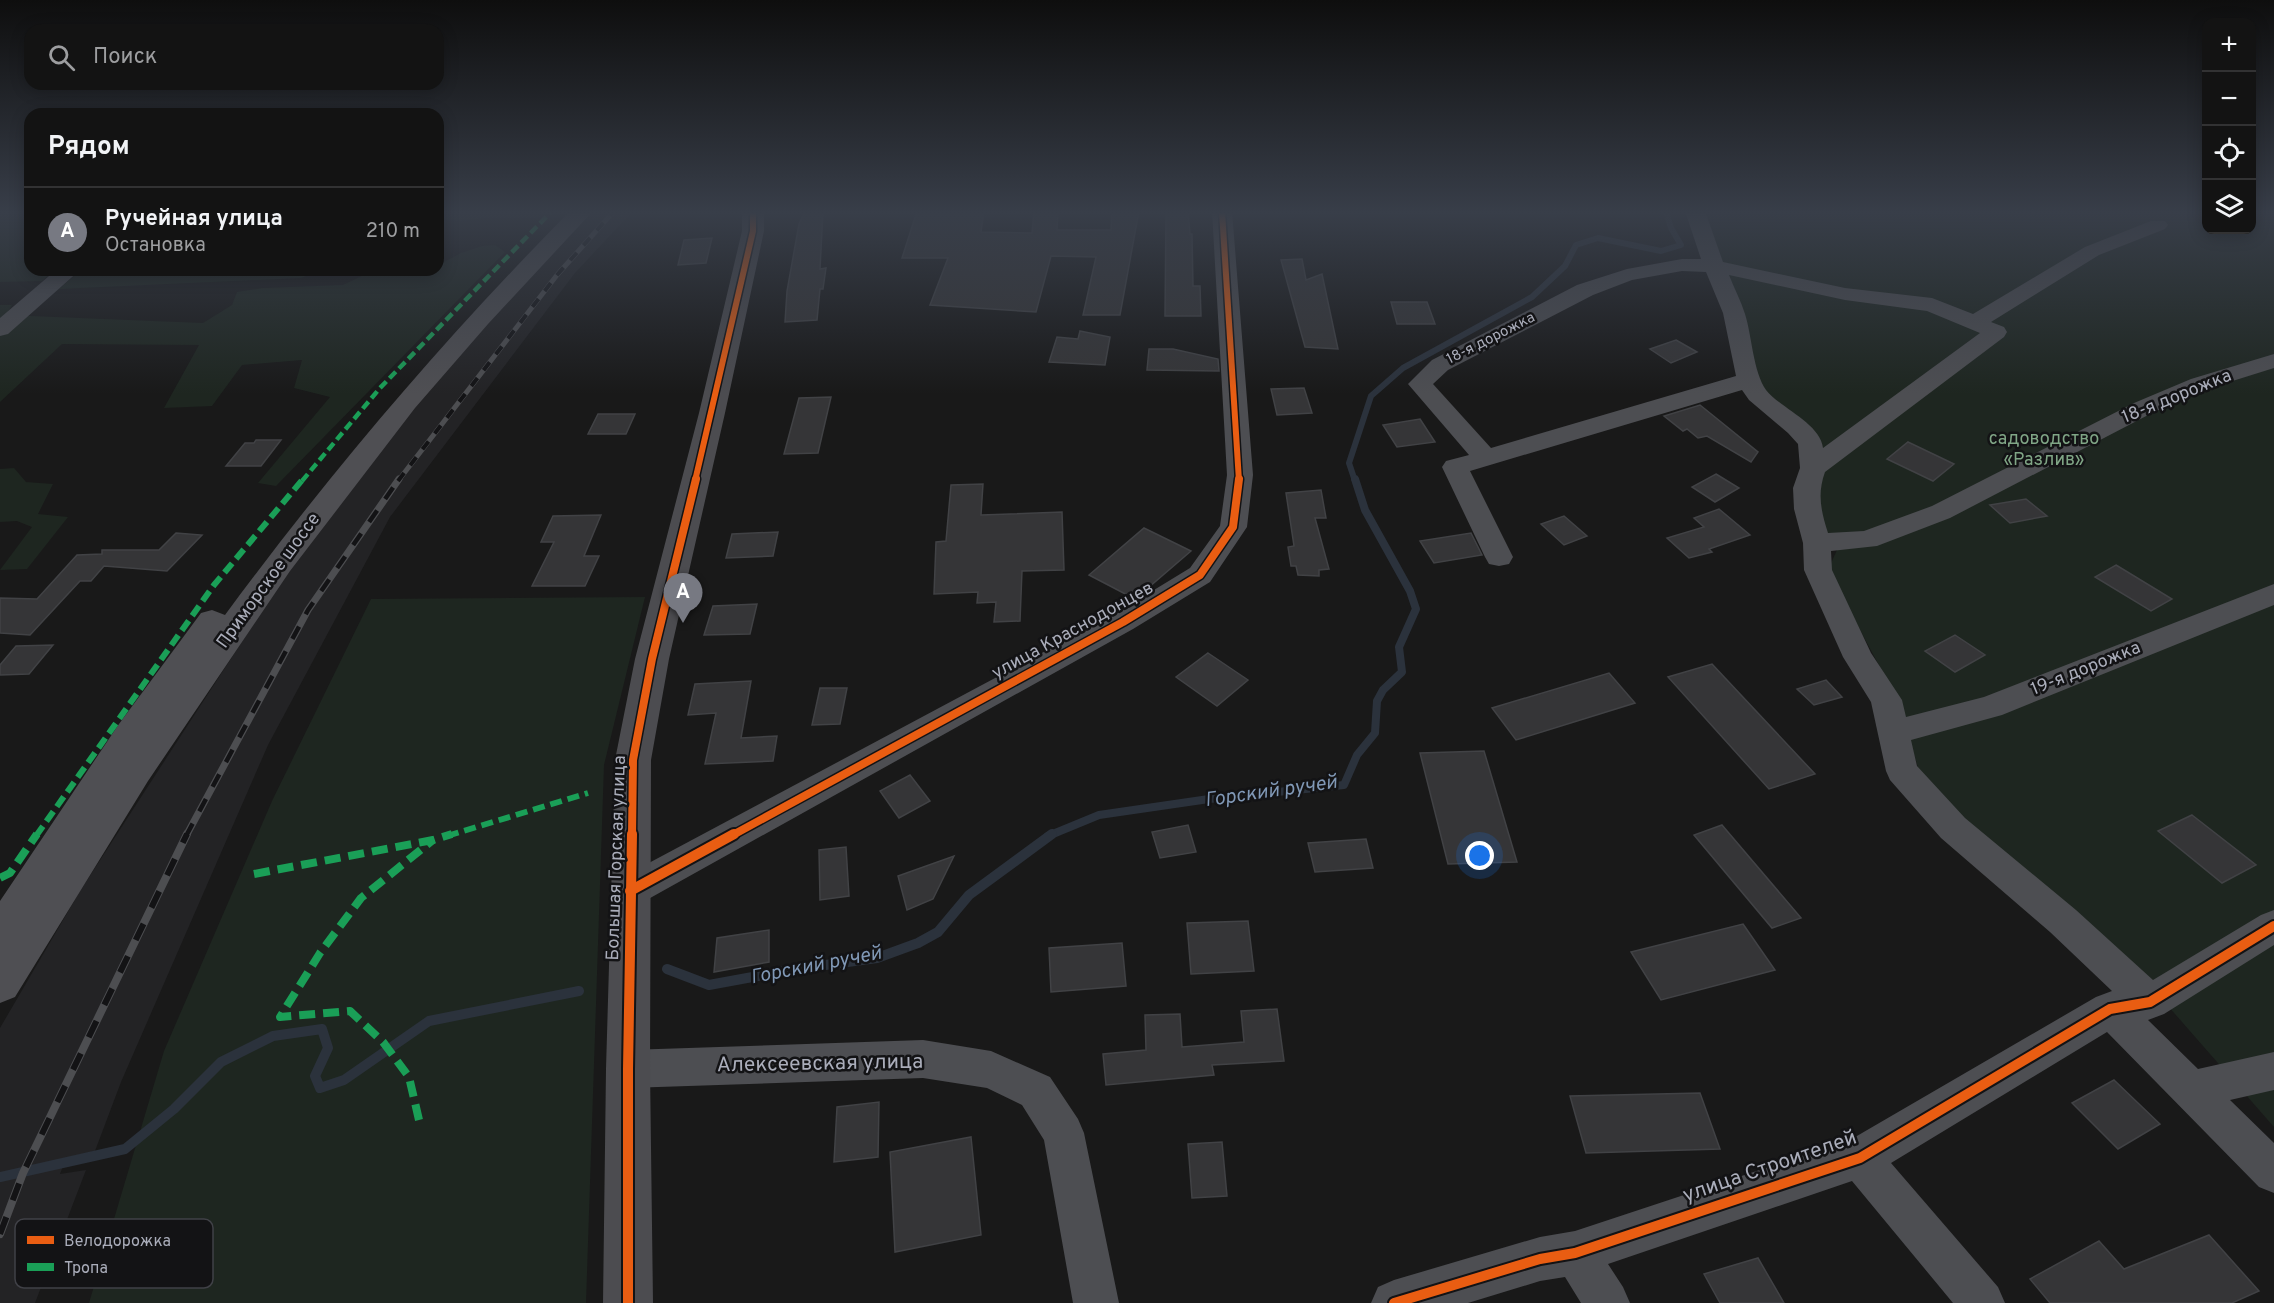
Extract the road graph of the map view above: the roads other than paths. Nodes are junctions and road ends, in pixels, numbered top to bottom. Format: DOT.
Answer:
graph roads {
  1 [pos="506,272"];
  2 [pos="524,272"];
  3 [pos="744,272"];
  4 [pos="1226,272"];
  5 [pos="1645,272"];
  6 [pos="1716,272"];
  7 [pos="1741,272"];
  8 [pos="2057,272"];
  9 [pos="62,276"];
  10 [pos="0,298"];
  11 [pos="36,298"];
  12 [pos="1974,322"];
  13 [pos="0,329"];
  14 [pos="2274,361"];
  15 [pos="1749,380"];
  16 [pos="1485,457"];
  17 [pos="1813,468"];
  18 [pos="1817,543"];
  19 [pos="1499,557"];
  20 [pos="2274,594"];
  21 [pos="1894,732"];
  22 [pos="630,891"];
  23 [pos="14,892"];
  24 [pos="2274,926"];
  25 [pos="0,935"];
  26 [pos="0,984"];
  27 [pos="2130,1005"];
  28 [pos="628,1069"];
  29 [pos="2274,1071"];
  30 [pos="2192,1090"];
  31 [pos="1860,1158"];
  32 [pos="2274,1158"];
  33 [pos="2274,1172"];
  34 [pos="1575,1253"];
  35 [pos="628,1303"];
  36 [pos="1096,1303"];
  37 [pos="1394,1303"];
  38 [pos="1607,1303"];
  39 [pos="1982,1303"];
  1 -- 23 [label="highway, Приморское шоссе"];
  2 -- 26 [label="highway, Приморское шоссе"];
  3 -- 22 [label="street, Большая Горская улица"];
  4 -- 22 [label="street, улица Краснодонцев"];
  5 -- 16 [label="street, 18-я дорожка"];
  6 -- 15 [label="street"];
  7 -- 12 [label="street, 18-я дорожка"];
  8 -- 12 [label="street"];
  9 -- 11 [label="street"];
  10 -- 11 [label="street"];
  11 -- 13 [label="street"];
  12 -- 17 [label="street, 18-я дорожка"];
  14 -- 18 [label="street, 18-я дорожка"];
  15 -- 16 [label="street"];
  15 -- 17 [label="street"];
  16 -- 19 [label="street"];
  17 -- 18 [label="street"];
  18 -- 21 [label="street"];
  20 -- 21 [label="street, 19-я дорожка"];
  21 -- 27 [label="street"];
  22 -- 28 [label="street, Большая Горская улица"];
  23 -- 25 [label="highway, Приморское шоссе"];
  24 -- 27 [label="street, улица Строителей"];
  27 -- 30 [label="street"];
  27 -- 31 [label="street, улица Строителей"];
  28 -- 35 [label="street, Большая Горская улица"];
  28 -- 36 [label="street, Алексеевская улица"];
  29 -- 30 [label="street"];
  30 -- 32 [label="street"];
  30 -- 33 [label="street"];
  31 -- 34 [label="street, улица Строителей"];
  31 -- 39 [label="street"];
  34 -- 37 [label="street, улица Строителей"];
  34 -- 38 [label="street"];
}
